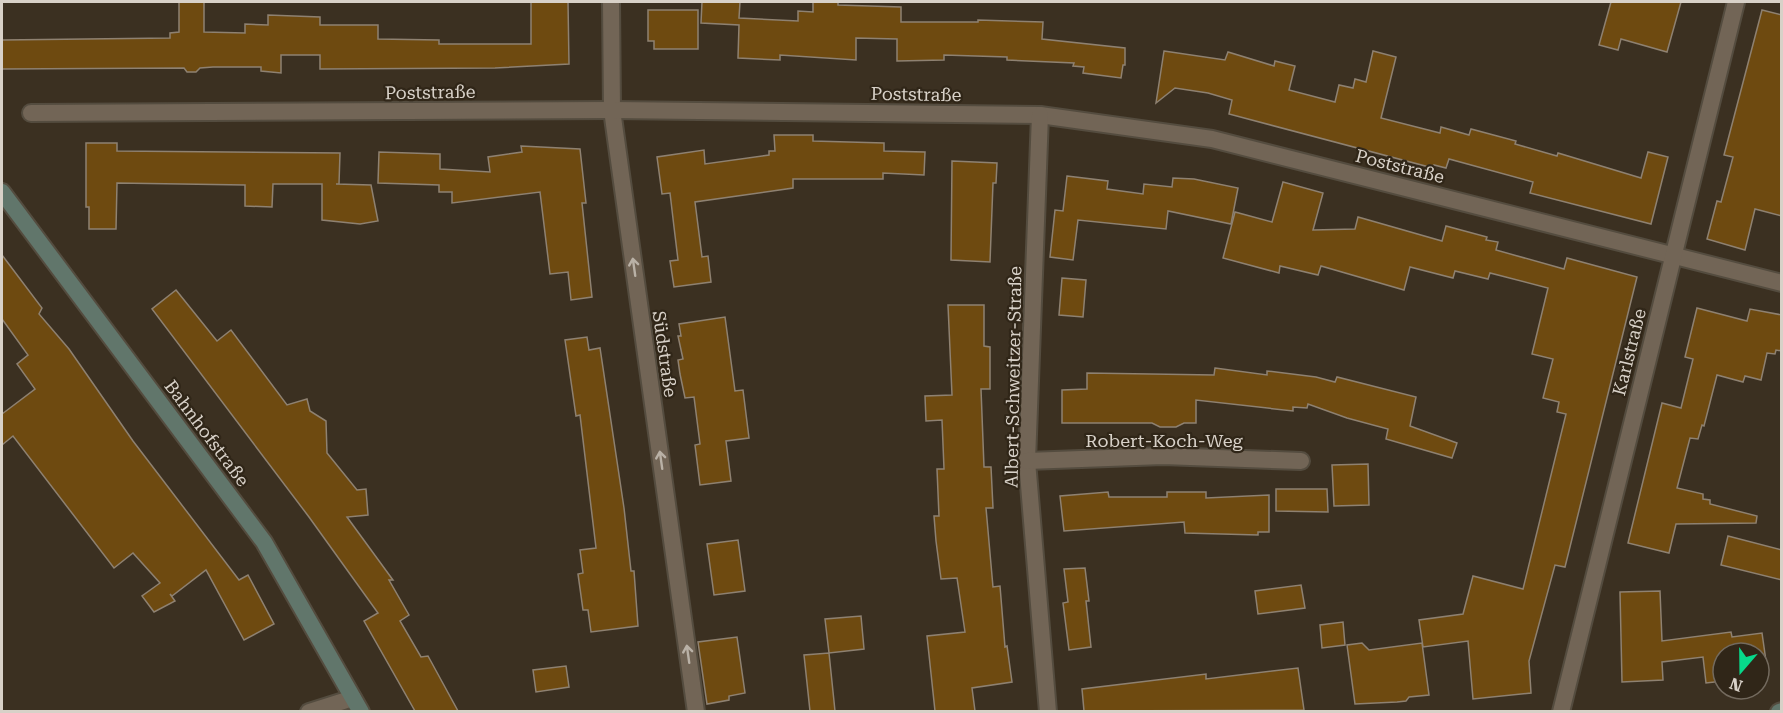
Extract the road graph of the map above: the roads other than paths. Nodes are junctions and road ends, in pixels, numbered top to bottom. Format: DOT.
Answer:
graph roads {
  1 [pos="611,2"];
  2 [pos="1736,2"];
  3 [pos="612,110"];
  4 [pos="31,113"];
  5 [pos="1040,115"];
  6 [pos="2,192"];
  7 [pos="1673,257"];
  8 [pos="1782,283"];
  9 [pos="1027,461"];
  10 [pos="1301,461"];
  11 [pos="357,705"];
  12 [pos="309,711"];
  13 [pos="696,711"];
  14 [pos="1048,711"];
  15 [pos="1561,711"];
  1 -- 3 [label="street, Südstraße"];
  2 -- 7 [label="street, Karlstraße"];
  3 -- 4 [label="street, Poststraße"];
  3 -- 5 [label="street, Poststraße"];
  13 -- 3 [label="street, Südstraße, one-way"];
  5 -- 7 [label="street, Poststraße"];
  5 -- 9 [label="street, Albert-Schweitzer-Straße"];
  6 -- 11 [label="main road, Bahnhofstraße"];
  7 -- 8 [label="street, Poststraße"];
  7 -- 15 [label="street, Karlstraße"];
  9 -- 10 [label="street, Robert-Koch-Weg"];
  9 -- 14 [label="street, Albert-Schweitzer-Straße"];
  11 -- 12 [label="street"];
}
